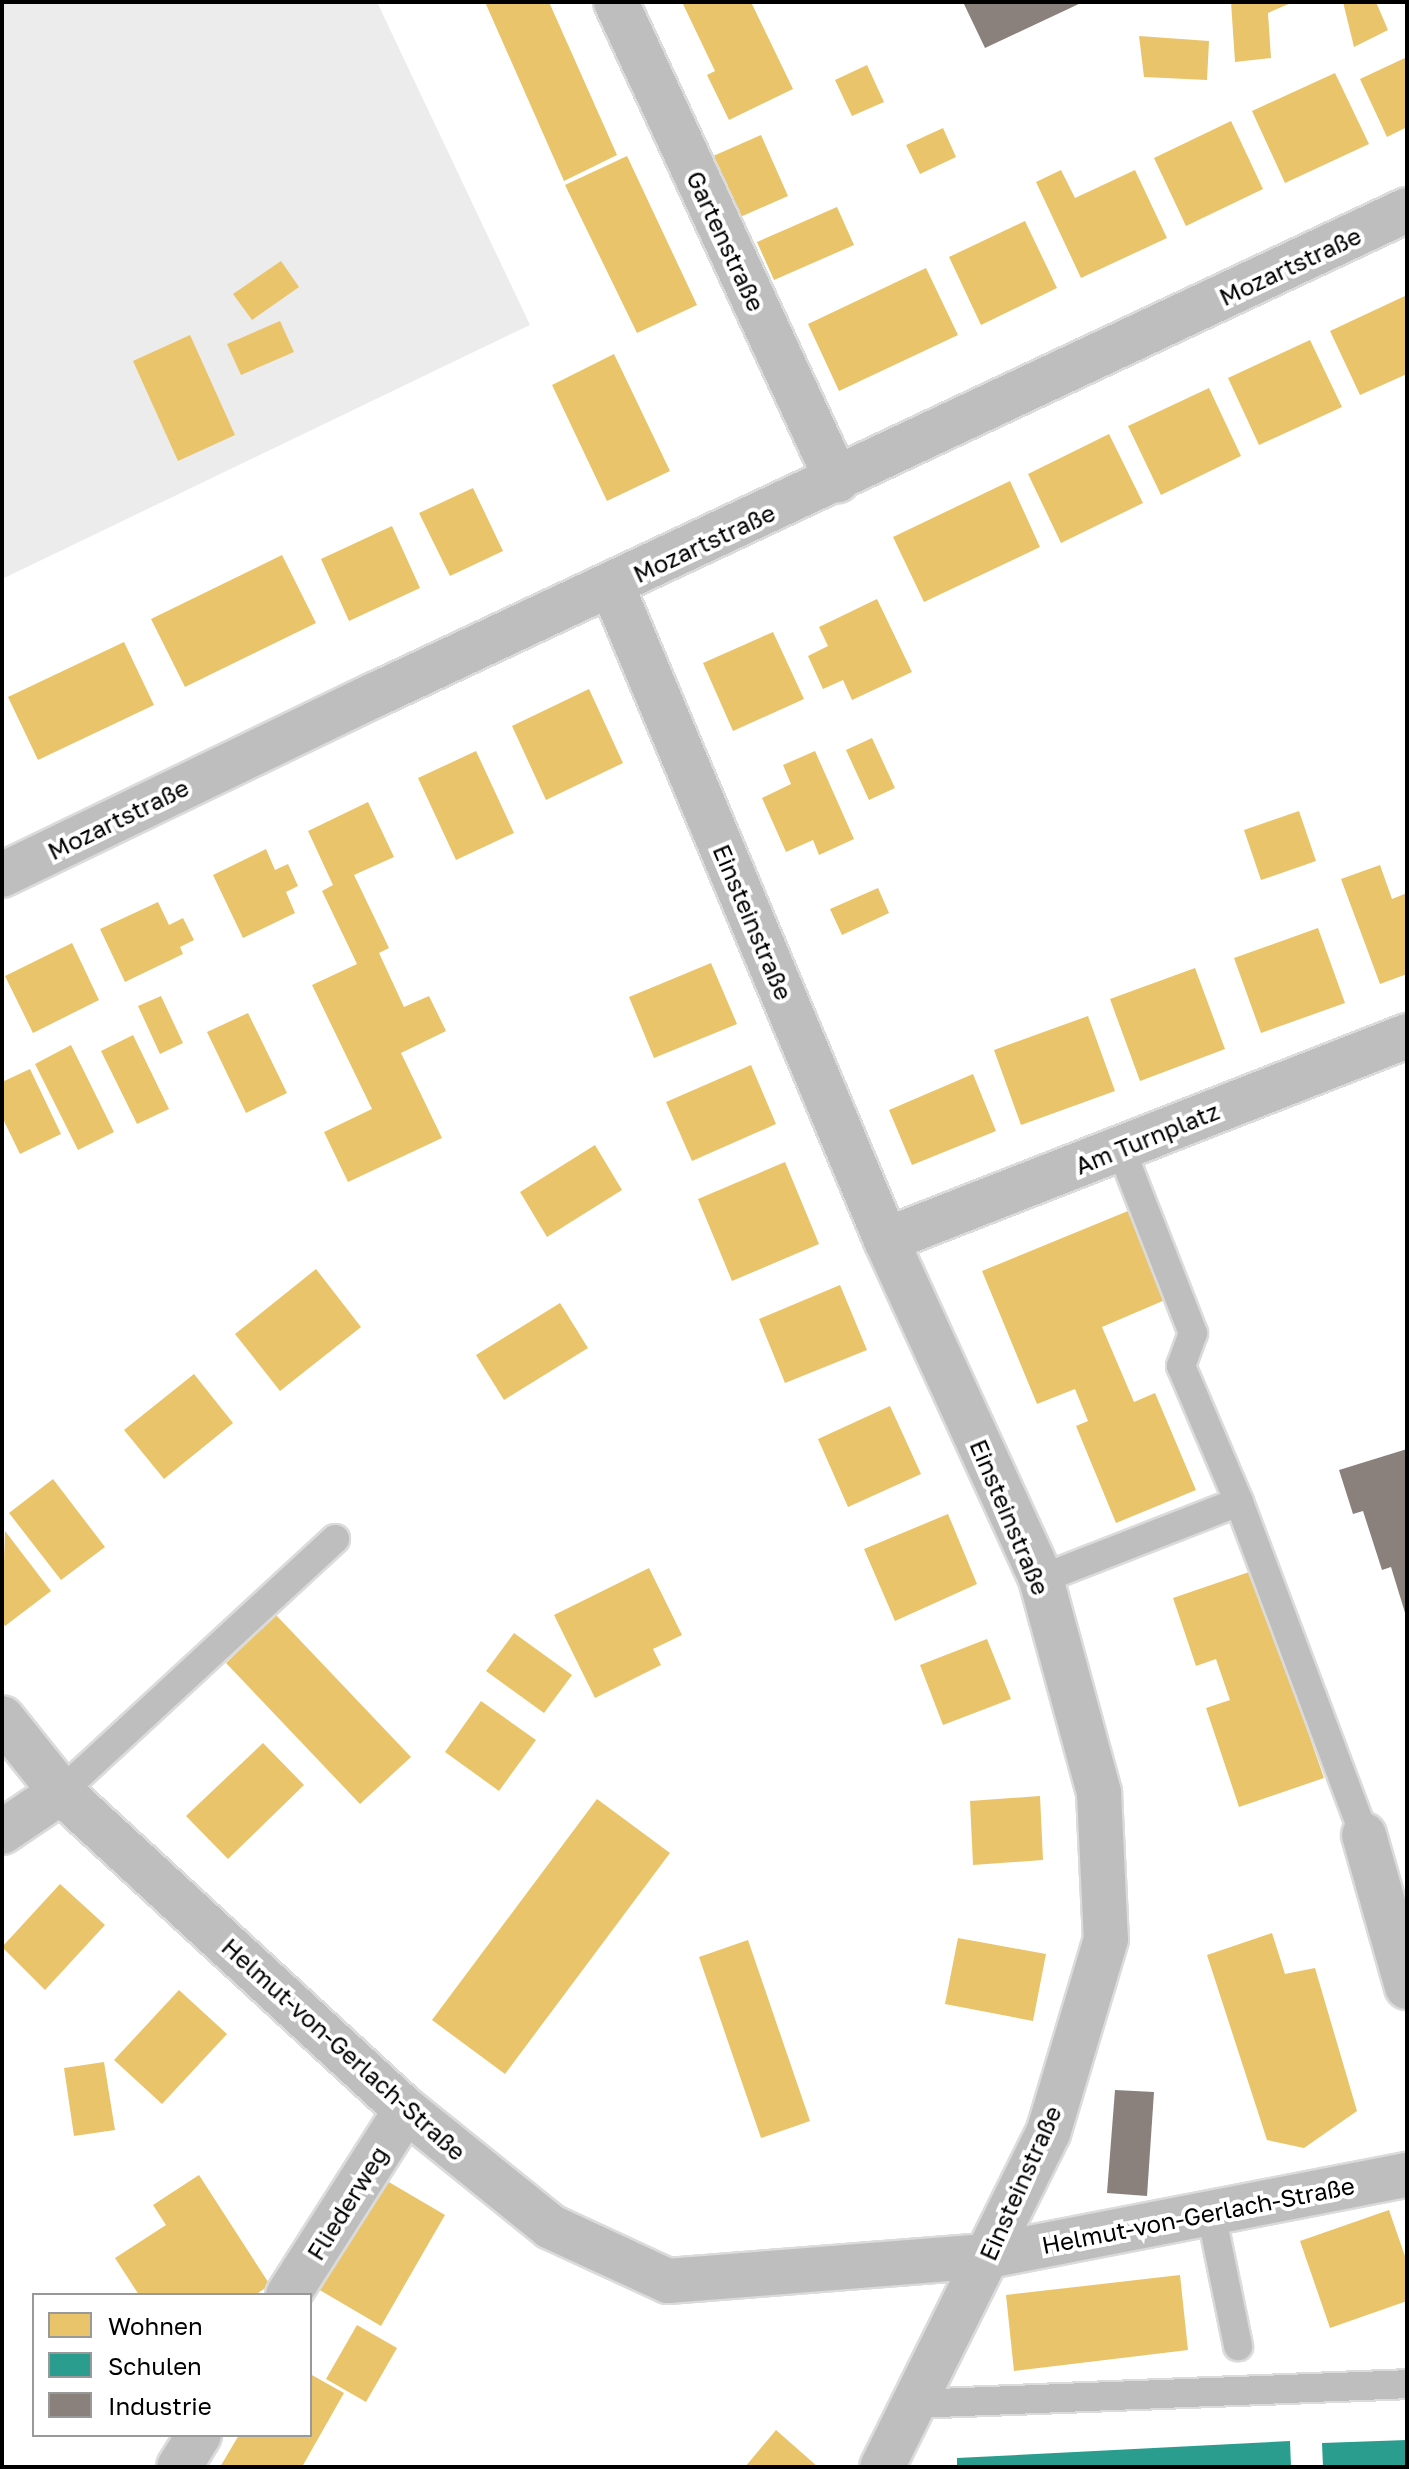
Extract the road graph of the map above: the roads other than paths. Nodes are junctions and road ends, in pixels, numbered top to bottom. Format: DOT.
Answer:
graph roads {
  1 [pos="616,2"];
  2 [pos="1407,210"];
  3 [pos="837,480"];
  4 [pos="612,586"];
  5 [pos="2,875"];
  6 [pos="1407,1036"];
  7 [pos="1121,1149"];
  8 [pos="886,1240"];
  9 [pos="1239,1502"];
  10 [pos="335,1539"];
  11 [pos="1041,1579"];
  12 [pos="2,1718"];
  13 [pos="61,1792"];
  14 [pos="2,1832"];
  15 [pos="1364,1835"];
  16 [pos="1407,1987"];
  17 [pos="406,2110"];
  18 [pos="1407,2175"];
  19 [pos="1211,2213"];
  20 [pos="989,2256"];
  21 [pos="289,2293"];
  22 [pos="1238,2346"];
  23 [pos="1407,2384"];
  24 [pos="913,2404"];
  25 [pos="198,2437"];
  26 [pos="179,2467"];
  27 [pos="882,2467"];
  1 -- 3 [label="street, Gartenstraße"];
  2 -- 3 [label="street, Mozartstraße"];
  3 -- 4 [label="street, Mozartstraße"];
  4 -- 5 [label="street, Mozartstraße"];
  4 -- 8 [label="street, Einsteinstraße"];
  6 -- 7 [label="street, Am Turnplatz"];
  7 -- 8 [label="street, Am Turnplatz"];
  7 -- 9 [label="lane"];
  8 -- 11 [label="street, Einsteinstraße"];
  9 -- 11 [label="lane"];
  9 -- 15 [label="lane"];
  10 -- 13 [label="lane"];
  11 -- 20 [label="street, Einsteinstraße"];
  12 -- 13 [label="street, Helmut-von-Gerlach-Straße"];
  13 -- 14 [label="street"];
  13 -- 17 [label="street, Helmut-von-Gerlach-Straße"];
  15 -- 16 [label="street"];
  17 -- 20 [label="street, Helmut-von-Gerlach-Straße"];
  17 -- 21 [label="street, Fliederweg"];
  18 -- 19 [label="street, Helmut-von-Gerlach-Straße"];
  19 -- 20 [label="street, Helmut-von-Gerlach-Straße"];
  19 -- 22 [label="lane"];
  20 -- 24 [label="street, Einsteinstraße"];
  23 -- 24 [label="lane"];
  24 -- 27 [label="street, Einsteinstraße"];
  25 -- 26 [label="street"];
}
